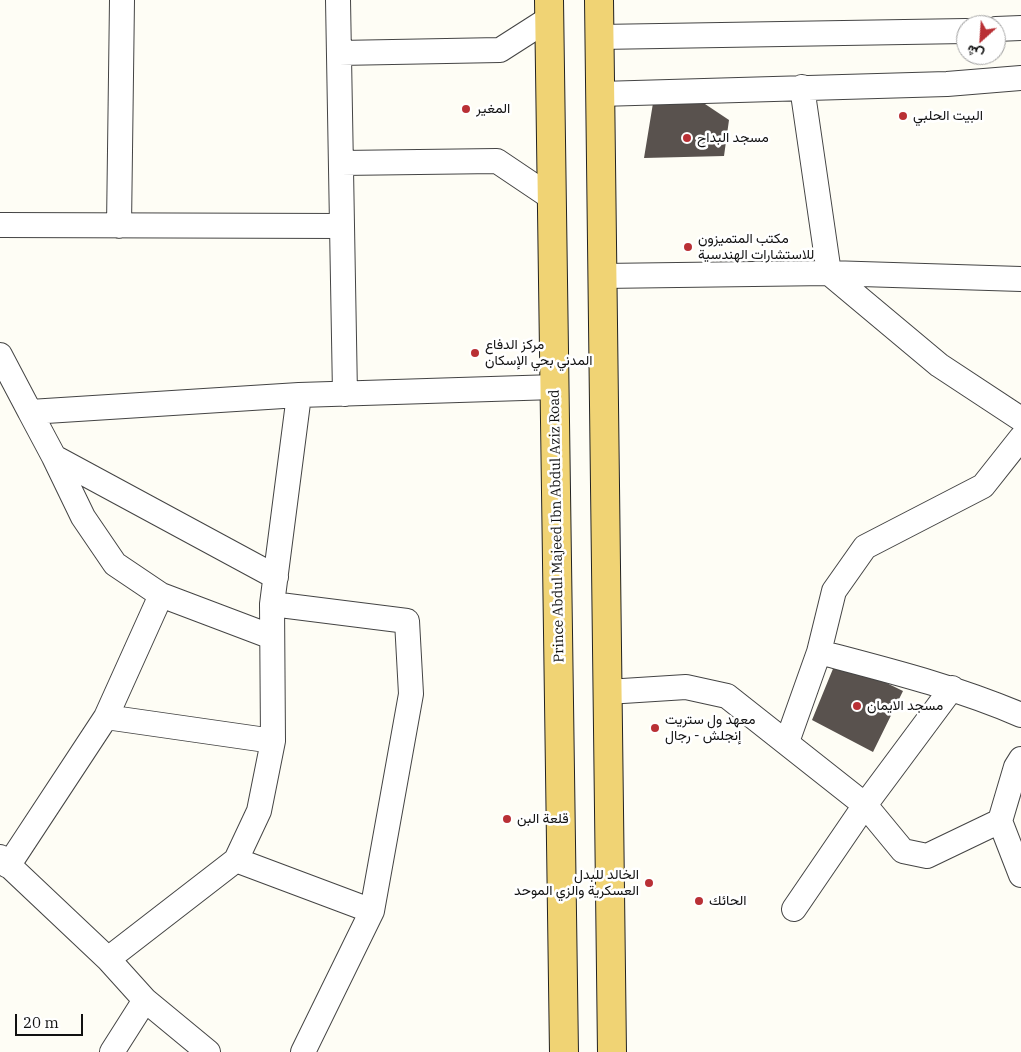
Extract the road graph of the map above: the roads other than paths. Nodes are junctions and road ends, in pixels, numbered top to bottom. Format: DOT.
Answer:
graph roads {
  1 [pos="122,0"];
  2 [pos="338,0"];
  3 [pos="599,0"];
  4 [pos="549,9"];
  5 [pos="1021,28"];
  6 [pos="1006,29"];
  7 [pos="956,31"];
  8 [pos="599,38"];
  9 [pos="339,53"];
  10 [pos="1021,78"];
  11 [pos="802,87"];
  12 [pos="600,94"];
  13 [pos="341,163"];
  14 [pos="552,198"];
  15 [pos="0,225"];
  16 [pos="119,226"];
  17 [pos="342,226"];
  18 [pos="829,273"];
  19 [pos="602,276"];
  20 [pos="1021,279"];
  21 [pos="0,355"];
  22 [pos="555,386"];
  23 [pos="345,394"];
  24 [pos="299,395"];
  25 [pos="30,412"];
  26 [pos="1021,419"];
  27 [pos="1021,438"];
  28 [pos="54,457"];
  29 [pos="276,577"];
  30 [pos="161,594"];
  31 [pos="272,604"];
  32 [pos="272,637"];
  33 [pos="819,652"];
  34 [pos="952,688"];
  35 [pos="607,692"];
  36 [pos="1021,715"];
  37 [pos="106,717"];
  38 [pos="273,741"];
  39 [pos="787,742"];
  40 [pos="1021,759"];
  41 [pos="865,805"];
  42 [pos="1000,821"];
  43 [pos="236,860"];
  44 [pos="4,861"];
  45 [pos="1021,875"];
  46 [pos="794,909"];
  47 [pos="372,912"];
  48 [pos="108,960"];
  49 [pos="145,1000"];
  50 [pos="112,1052"];
  51 [pos="208,1052"];
  52 [pos="303,1052"];
  53 [pos="564,1052"];
  54 [pos="612,1052"];
  1 -- 16 [label="street"];
  2 -- 9 [label="street"];
  3 -- 8 [label="main road"];
  4 -- 9 [label="street"];
  4 -- 14 [label="main road, Prince Abdul Majeed Ibn Abdul Aziz Road"];
  5 -- 6 [label="street"];
  7 -- 8 [label="street"];
  8 -- 12 [label="main road"];
  9 -- 13 [label="street"];
  10 -- 11 [label="street"];
  11 -- 12 [label="street"];
  11 -- 18 [label="street"];
  12 -- 19 [label="main road"];
  13 -- 14 [label="street"];
  13 -- 17 [label="street"];
  14 -- 22 [label="main road, Prince Abdul Majeed Ibn Abdul Aziz Road"];
  15 -- 16 [label="street"];
  16 -- 17 [label="street"];
  17 -- 23 [label="street"];
  18 -- 19 [label="street"];
  18 -- 20 [label="street"];
  18 -- 26 [label="street"];
  19 -- 35 [label="main road"];
  21 -- 25 [label="street"];
  22 -- 23 [label="street"];
  22 -- 53 [label="main road, Prince Abdul Majeed Ibn Abdul Aziz Road"];
  23 -- 24 [label="street"];
  24 -- 25 [label="street"];
  24 -- 29 [label="street"];
  25 -- 28 [label="street"];
  27 -- 33 [label="street"];
  28 -- 29 [label="street"];
  28 -- 30 [label="street"];
  29 -- 31 [label="street"];
  30 -- 32 [label="street"];
  30 -- 37 [label="street"];
  31 -- 32 [label="street"];
  31 -- 47 [label="street"];
  32 -- 38 [label="street"];
  33 -- 34 [label="street"];
  33 -- 39 [label="street"];
  34 -- 36 [label="street"];
  34 -- 41 [label="street"];
  35 -- 39 [label="street"];
  35 -- 54 [label="main road"];
  37 -- 38 [label="street"];
  37 -- 44 [label="street"];
  38 -- 43 [label="street"];
  39 -- 41 [label="street"];
  40 -- 42 [label="street"];
  41 -- 42 [label="street"];
  41 -- 46 [label="street"];
  42 -- 45 [label="street"];
  43 -- 47 [label="street"];
  43 -- 48 [label="street"];
  44 -- 48 [label="street"];
  47 -- 52 [label="street"];
  48 -- 49 [label="street"];
  49 -- 50 [label="street"];
  49 -- 51 [label="street"];
}
